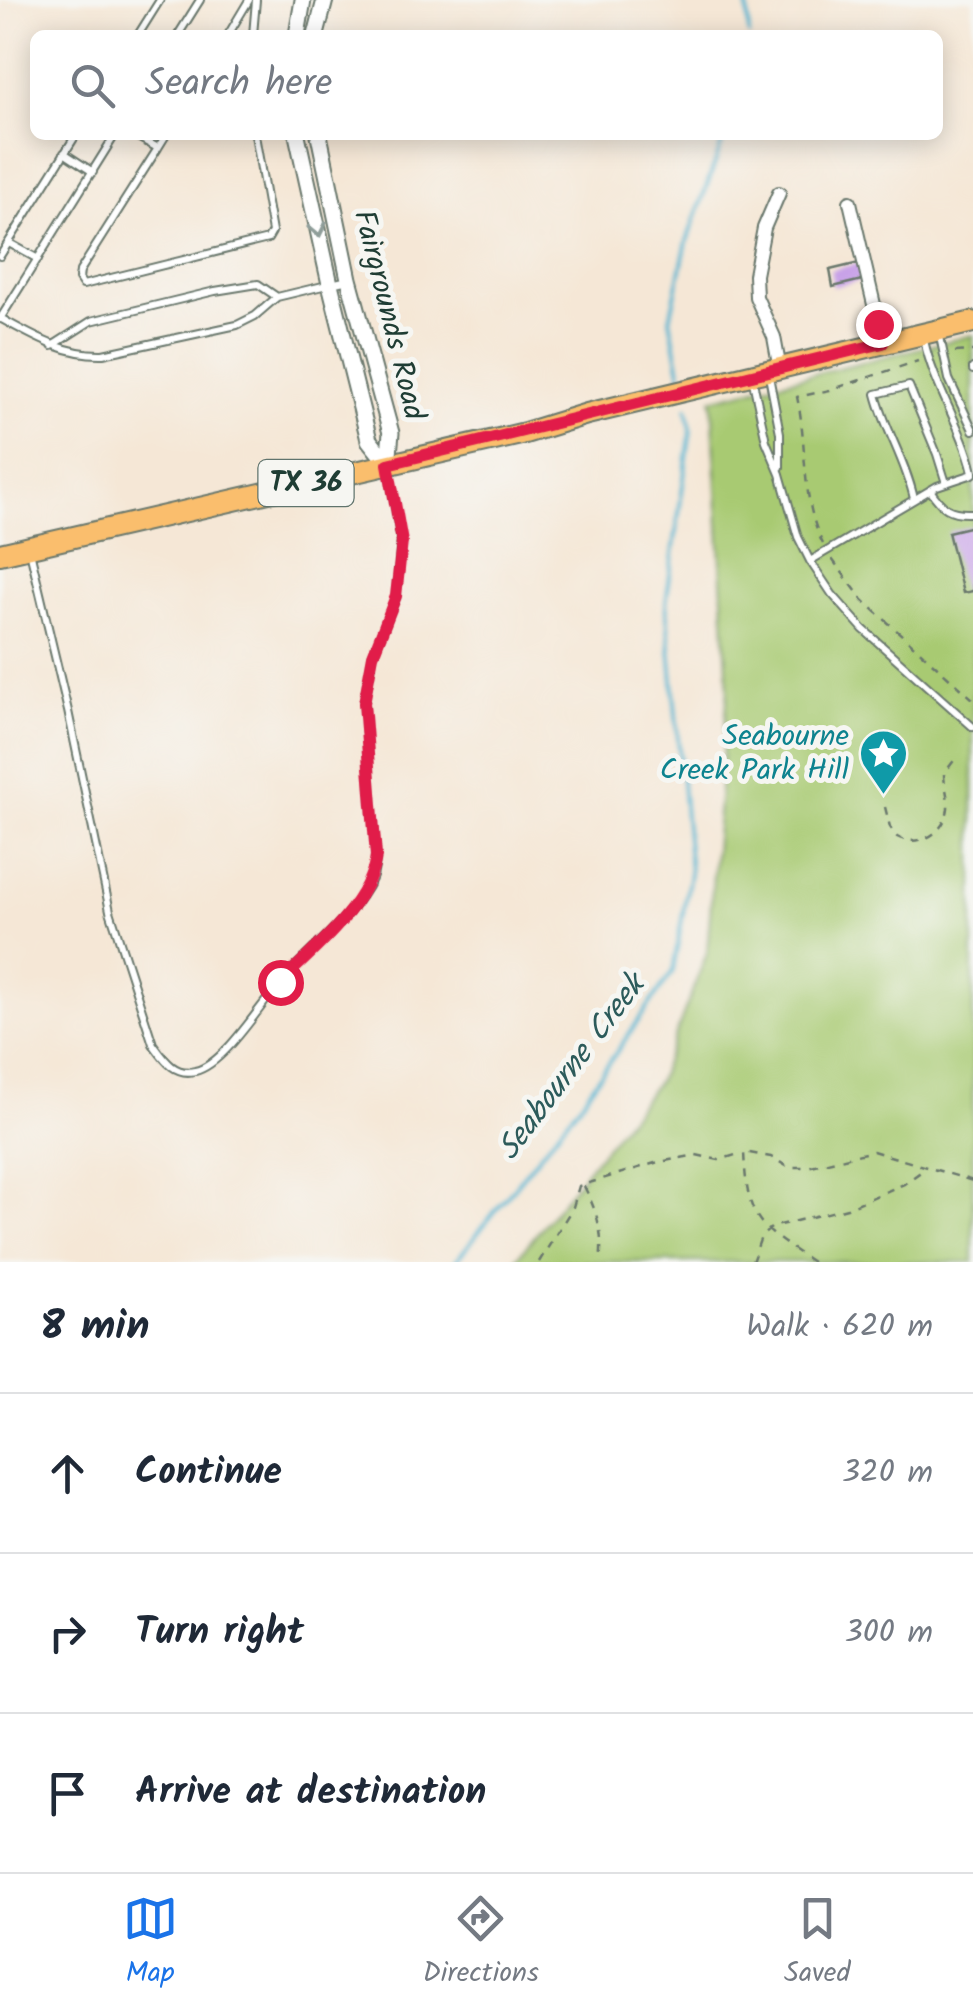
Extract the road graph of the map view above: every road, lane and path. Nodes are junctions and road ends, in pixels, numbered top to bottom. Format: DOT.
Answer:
graph roads {
  1 [pos="160,0"];
  2 [pos="200,0"];
  3 [pos="252,0"];
  4 [pos="302,0"];
  5 [pos="325,0"];
  6 [pos="141,30"];
  7 [pos="181,30"];
  8 [pos="231,30"];
  9 [pos="253,30"];
  10 [pos="298,30"];
  11 [pos="317,30"];
  12 [pos="73,140"];
  13 [pos="113,140"];
  14 [pos="143,140"];
  15 [pos="163,140"];
  16 [pos="256,140"];
  17 [pos="298,140"];
  18 [pos="320,140"];
  19 [pos="158,148"];
  20 [pos="64,153"];
  21 [pos="93,172"];
  22 [pos="778,192"];
  23 [pos="850,202"];
  24 [pos="9,243"];
  25 [pos="0,256"];
  26 [pos="38,259"];
  27 [pos="349,280"];
  28 [pos="330,284"];
  29 [pos="278,297"];
  30 [pos="0,318"];
  31 [pos="973,322"];
  32 [pos="931,332"];
  33 [pos="883,343"];
  34 [pos="52,346"];
  35 [pos="973,350"];
  36 [pos="944,354"];
  37 [pos="928,358"];
  38 [pos="767,373"];
  39 [pos="973,430"];
  40 [pos="388,464"];
  41 [pos="973,473"];
  42 [pos="780,474"];
  43 [pos="946,483"];
  44 [pos="930,490"];
  45 [pos="914,499"];
  46 [pos="971,513"];
  47 [pos="29,548"];
  48 [pos="826,551"];
  49 [pos="0,554"];
  50 [pos="810,561"];
  51 [pos="973,699"];
  52 [pos="973,728"];
  53 [pos="958,755"];
  54 [pos="885,807"];
  55 [pos="744,1152"];
  56 [pos="928,1167"];
  57 [pos="973,1180"];
  58 [pos="584,1184"];
  59 [pos="766,1232"];
  60 [pos="539,1262"];
  61 [pos="600,1262"];
  62 [pos="752,1262"];
  63 [pos="812,1262"];
  1 -- 6 [label="lane"];
  2 -- 7 [label="lane"];
  3 -- 8 [label="lane"];
  3 -- 9 [label="lane"];
  4 -- 10 [label="street"];
  5 -- 11 [label="street"];
  12 -- 20 [label="lane"];
  13 -- 21 [label="lane"];
  14 -- 19 [label="lane"];
  15 -- 19 [label="lane"];
  16 -- 19 [label="lane"];
  17 -- 28 [label="street, Fairgrounds Road, one-way"];
  18 -- 27 [label="street, Fairgrounds Road"];
  20 -- 21 [label="lane"];
  20 -- 24 [label="lane"];
  21 -- 26 [label="lane"];
  22 -- 38 [label="street"];
  23 -- 33 [label="street"];
  24 -- 25 [label="lane"];
  24 -- 26 [label="lane"];
  26 -- 30 [label="lane"];
  27 -- 28 [label="lane"];
  27 -- 40 [label="street, Fairgrounds Road"];
  28 -- 29 [label="lane"];
  28 -- 40 [label="street, Fairgrounds Road"];
  29 -- 34 [label="lane"];
  29 -- 34 [label="lane"];
  30 -- 34 [label="lane"];
  31 -- 32 [label="main road, TX 36"];
  32 -- 33 [label="main road, TX 36"];
  32 -- 36 [label="lane"];
  32 -- 37 [label="lane"];
  33 -- 38 [label="main road, TX 36"];
  35 -- 36 [label="path"];
  36 -- 39 [label="lane"];
  37 -- 41 [label="lane"];
  37 -- 48 [label="path"];
  38 -- 40 [label="main road, TX 36"];
  38 -- 42 [label="lane"];
  38 -- 42 [label="lane"];
  40 -- 47 [label="main road, TX 36"];
  40 -- 47 [label="lane"];
  41 -- 43 [label="lane"];
  42 -- 50 [label="lane"];
  43 -- 44 [label="lane"];
  43 -- 45 [label="lane"];
  44 -- 45 [label="lane"];
  44 -- 46 [label="lane"];
  45 -- 48 [label="lane"];
  47 -- 49 [label="main road, TX 36"];
  48 -- 50 [label="lane"];
  48 -- 51 [label="path"];
  50 -- 52 [label="lane"];
  53 -- 54 [label="path"];
  55 -- 56 [label="path"];
  55 -- 58 [label="path"];
  55 -- 59 [label="path"];
  56 -- 57 [label="path"];
  56 -- 59 [label="path"];
  58 -- 60 [label="path"];
  58 -- 61 [label="path"];
  59 -- 62 [label="path"];
  59 -- 63 [label="path"];
}
